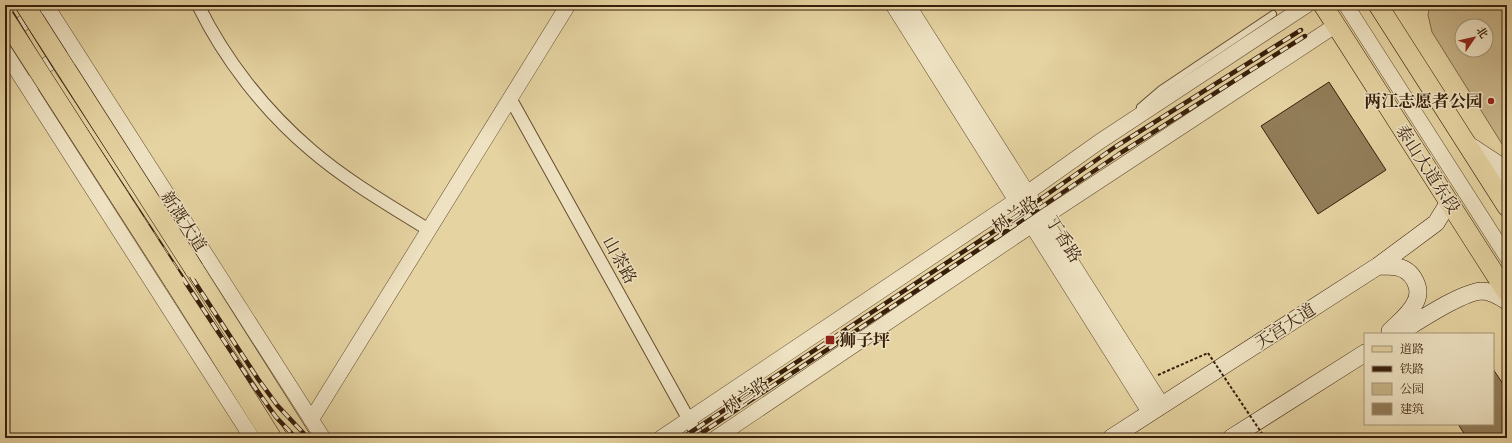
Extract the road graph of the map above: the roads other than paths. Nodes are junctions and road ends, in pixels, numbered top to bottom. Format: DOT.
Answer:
graph roads {
  1 [pos="25,5"];
  2 [pos="41,5"];
  3 [pos="46,5"];
  4 [pos="198,5"];
  5 [pos="568,5"];
  6 [pos="893,5"];
  7 [pos="908,5"];
  8 [pos="1307,5"];
  9 [pos="1323,5"];
  10 [pos="1346,5"];
  11 [pos="1378,5"];
  12 [pos="1272,14"];
  13 [pos="5,19"];
  14 [pos="1336,24"];
  15 [pos="5,32"];
  16 [pos="5,52"];
  17 [pos="86,68"];
  18 [pos="1400,91"];
  19 [pos="510,98"];
  20 [pos="37,103"];
  21 [pos="1099,142"];
  22 [pos="1466,142"];
  23 [pos="1427,168"];
  24 [pos="1507,177"];
  25 [pos="1022,196"];
  26 [pos="1449,202"];
  27 [pos="1507,207"];
  28 [pos="1038,222"];
  29 [pos="429,230"];
  30 [pos="1507,258"];
  31 [pos="1378,266"];
  32 [pos="1507,293"];
  33 [pos="1507,301"];
  34 [pos="1388,333"];
  35 [pos="1399,333"];
  36 [pos="1364,354"];
  37 [pos="1156,409"];
  38 [pos="689,419"];
  39 [pos="311,420"];
  40 [pos="252,438"];
  41 [pos="272,438"];
  42 [pos="301,438"];
  43 [pos="323,438"];
  44 [pos="661,438"];
  45 [pos="699,438"];
  46 [pos="716,438"];
  47 [pos="1111,438"];
  48 [pos="1231,438"];
  1 -- 42 [label="main road, 新溉大道, bridge"];
  2 -- 15 [label="street"];
  3 -- 17 [label="street, 新溉大道"];
  4 -- 29 [label="street"];
  5 -- 19 [label="street"];
  6 -- 25 [label="street, 丁香路"];
  7 -- 25 [label="street, 丁香路"];
  8 -- 21 [label="street"];
  9 -- 14 [label="main road, 泰山大道东段"];
  10 -- 18 [label="street"];
  11 -- 22 [label="main road"];
  12 -- 21 [label="lane"];
  13 -- 41 [label="main road, bridge"];
  14 -- 23 [label="main road, 泰山大道东段"];
  14 -- 28 [label="street, 树兰路"];
  16 -- 20 [label="street"];
  17 -- 20 [label="street"];
  17 -- 39 [label="street, 新溉大道"];
  18 -- 23 [label="street"];
  18 -- 30 [label="street"];
  19 -- 29 [label="street"];
  19 -- 38 [label="street, 山茶路"];
  20 -- 40 [label="street"];
  21 -- 25 [label="street"];
  22 -- 24 [label="street"];
  22 -- 27 [label="main road"];
  23 -- 26 [label="main road, 泰山大道东段"];
  25 -- 28 [label="street, 丁香路"];
  25 -- 38 [label="street"];
  26 -- 31 [label="main road, 天宫大道"];
  26 -- 32 [label="main road, 泰山大道东段"];
  28 -- 37 [label="street, 丁香路"];
  28 -- 37 [label="street, 丁香路"];
  28 -- 46 [label="street, 树兰路"];
  29 -- 39 [label="street"];
  31 -- 34 [label="main road"];
  31 -- 37 [label="main road, 天宫大道"];
  33 -- 35 [label="main road"];
  36 -- 48 [label="main road"];
  37 -- 47 [label="main road, 天宫大道"];
  38 -- 44 [label="street"];
  38 -- 45 [label="street, 山茶路"];
  39 -- 43 [label="street, 新溉大道"];
}
